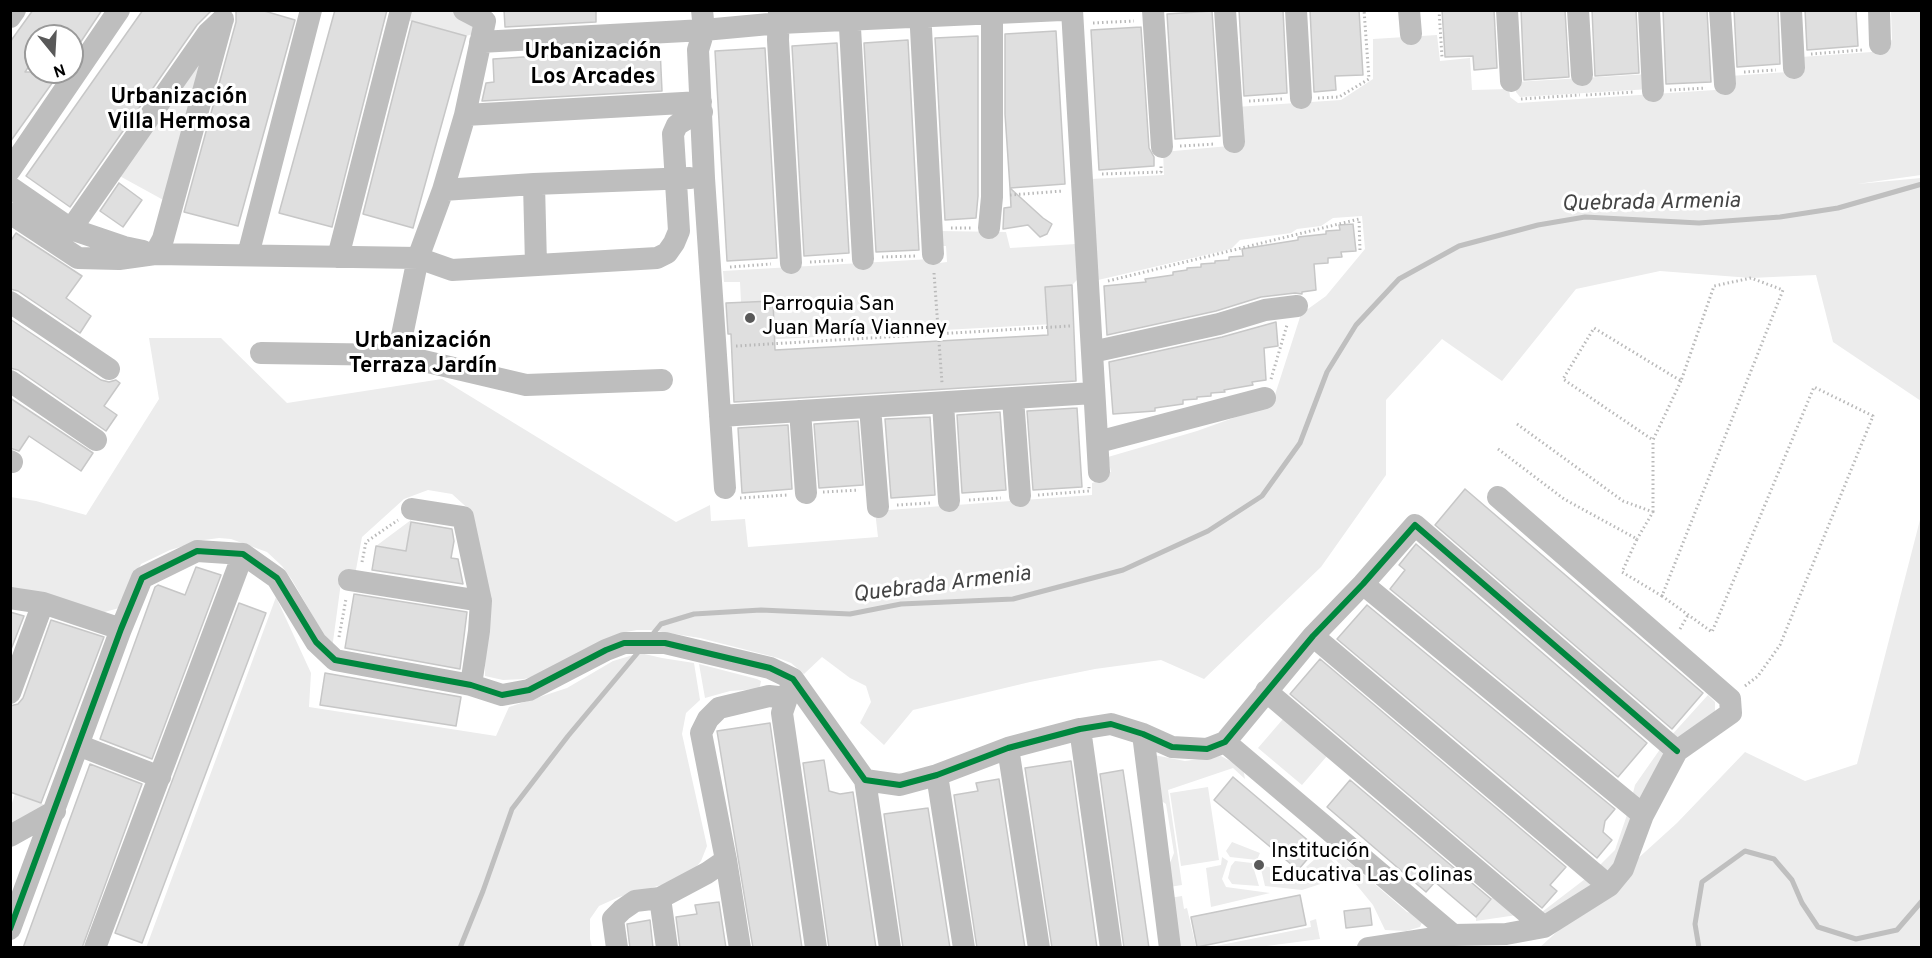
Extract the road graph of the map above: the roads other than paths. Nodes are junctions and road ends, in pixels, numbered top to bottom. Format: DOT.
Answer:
graph roads {
  1 [pos="15,10"];
  2 [pos="119,10"];
  3 [pos="401,10"];
  4 [pos="465,10"];
  5 [pos="1225,10"];
  6 [pos="1296,10"];
  7 [pos="1409,10"];
  8 [pos="1507,10"];
  9 [pos="1578,10"];
  10 [pos="1649,10"];
  11 [pos="1720,10"];
  12 [pos="1791,10"];
  13 [pos="1879,10"];
  14 [pos="308,11"];
  15 [pos="992,12"];
  16 [pos="920,14"];
  17 [pos="224,15"];
  18 [pos="849,15"];
  19 [pos="1069,15"];
  20 [pos="1153,15"];
  21 [pos="10,17"];
  22 [pos="779,17"];
  23 [pos="703,20"];
  24 [pos="1411,34"];
  25 [pos="480,42"];
  26 [pos="1871,42"];
  27 [pos="1794,62"];
  28 [pos="1582,75"];
  29 [pos="1725,79"];
  30 [pos="1511,81"];
  31 [pos="1653,91"];
  32 [pos="1301,98"];
  33 [pos="702,107"];
  34 [pos="465,115"];
  35 [pos="1234,142"];
  36 [pos="1162,147"];
  37 [pos="10,170"];
  38 [pos="704,177"];
  39 [pos="677,179"];
  40 [pos="534,184"];
  41 [pos="10,187"];
  42 [pos="443,190"];
  43 [pos="10,213"];
  44 [pos="989,228"];
  45 [pos="71,229"];
  46 [pos="155,254"];
  47 [pos="248,255"];
  48 [pos="933,255"];
  49 [pos="338,257"];
  50 [pos="418,258"];
  51 [pos="863,259"];
  52 [pos="791,263"];
  53 [pos="536,265"];
  54 [pos="10,302"];
  55 [pos="1295,306"];
  56 [pos="1092,352"];
  57 [pos="261,353"];
  58 [pos="398,355"];
  59 [pos="110,369"];
  60 [pos="662,380"];
  61 [pos="10,381"];
  62 [pos="1094,393"];
  63 [pos="1013,398"];
  64 [pos="1264,398"];
  65 [pos="943,403"];
  66 [pos="870,407"];
  67 [pos="800,411"];
  68 [pos="720,416"];
  69 [pos="96,440"];
  70 [pos="1098,442"];
  71 [pos="1099,472"];
  72 [pos="725,488"];
  73 [pos="806,494"];
  74 [pos="1020,496"];
  75 [pos="1498,498"];
  76 [pos="949,501"];
  77 [pos="878,507"];
  78 [pos="412,509"];
  79 [pos="243,554"];
  80 [pos="354,581"];
  81 [pos="1363,584"];
  82 [pos="10,598"];
  83 [pos="481,601"];
  84 [pos="43,603"];
  85 [pos="121,629"];
  86 [pos="1313,636"];
  87 [pos="471,685"];
  88 [pos="790,688"];
  89 [pos="1266,691"];
  90 [pos="10,693"];
  91 [pos="1080,729"];
  92 [pos="1143,734"];
  93 [pos="1225,742"];
  94 [pos="78,745"];
  95 [pos="1008,748"];
  96 [pos="1677,752"];
  97 [pos="938,775"];
  98 [pos="160,777"];
  99 [pos="865,780"];
  100 [pos="55,811"];
  101 [pos="1643,815"];
  102 [pos="10,836"];
  103 [pos="726,860"];
  104 [pos="1609,886"];
  105 [pos="660,898"];
  106 [pos="1544,927"];
  107 [pos="10,929"];
  108 [pos="1452,941"];
  109 [pos="95,948"];
  110 [pos="617,948"];
  111 [pos="667,948"];
  112 [pos="740,948"];
  113 [pos="816,948"];
  114 [pos="890,948"];
  115 [pos="964,948"];
  116 [pos="1039,948"];
  117 [pos="1111,948"];
  118 [pos="1170,948"];
  119 [pos="1368,948"];
  1 -- 21 [label="street"];
  2 -- 37 [label="street"];
  3 -- 49 [label="street"];
  4 -- 25 [label="street"];
  5 -- 35 [label="street"];
  6 -- 32 [label="street"];
  7 -- 24 [label="street"];
  8 -- 30 [label="street"];
  9 -- 28 [label="street"];
  10 -- 31 [label="street"];
  11 -- 29 [label="street"];
  12 -- 27 [label="street"];
  13 -- 26 [label="street"];
  14 -- 47 [label="street"];
  15 -- 16 [label="street"];
  15 -- 19 [label="street"];
  15 -- 44 [label="street"];
  16 -- 18 [label="street"];
  16 -- 48 [label="street"];
  17 -- 45 [label="street"];
  17 -- 46 [label="street"];
  18 -- 22 [label="street"];
  18 -- 51 [label="street"];
  19 -- 56 [label="street"];
  20 -- 36 [label="street"];
  22 -- 23 [label="street"];
  22 -- 52 [label="street"];
  23 -- 25 [label="street"];
  23 -- 33 [label="street"];
  25 -- 34 [label="street"];
  33 -- 34 [label="street"];
  33 -- 38 [label="street"];
  33 -- 39 [label="street"];
  34 -- 42 [label="street"];
  38 -- 39 [label="street"];
  38 -- 68 [label="street"];
  39 -- 40 [label="street"];
  39 -- 53 [label="street"];
  40 -- 42 [label="street"];
  40 -- 53 [label="street"];
  41 -- 45 [label="street"];
  42 -- 50 [label="street"];
  43 -- 46 [label="street"];
  45 -- 46 [label="street"];
  46 -- 47 [label="street"];
  47 -- 49 [label="street"];
  49 -- 50 [label="street"];
  50 -- 53 [label="street"];
  50 -- 58 [label="street"];
  54 -- 59 [label="street"];
  55 -- 56 [label="street"];
  56 -- 62 [label="street"];
  57 -- 58 [label="street"];
  58 -- 60 [label="street"];
  61 -- 69 [label="street"];
  62 -- 63 [label="street"];
  62 -- 70 [label="street"];
  63 -- 65 [label="street"];
  63 -- 74 [label="street"];
  64 -- 70 [label="street"];
  65 -- 66 [label="street"];
  65 -- 76 [label="street"];
  66 -- 67 [label="street"];
  66 -- 77 [label="street"];
  67 -- 68 [label="street"];
  67 -- 73 [label="street"];
  68 -- 72 [label="street"];
  70 -- 71 [label="street"];
  75 -- 96 [label="street"];
  78 -- 83 [label="street"];
  79 -- 85 [label="street"];
  79 -- 87 [label="street"];
  79 -- 98 [label="street"];
  80 -- 83 [label="street"];
  81 -- 86 [label="street"];
  81 -- 96 [label="street"];
  81 -- 101 [label="street"];
  82 -- 84 [label="street"];
  83 -- 87 [label="street"];
  84 -- 85 [label="street"];
  84 -- 90 [label="street"];
  85 -- 94 [label="street"];
  86 -- 89 [label="street"];
  86 -- 104 [label="street"];
  87 -- 88 [label="street"];
  88 -- 99 [label="street"];
  88 -- 103 [label="street"];
  88 -- 113 [label="street"];
  89 -- 93 [label="street"];
  89 -- 106 [label="street"];
  91 -- 92 [label="street"];
  91 -- 95 [label="street"];
  91 -- 117 [label="street"];
  92 -- 93 [label="street"];
  92 -- 118 [label="street"];
  93 -- 108 [label="street"];
  94 -- 98 [label="street"];
  94 -- 100 [label="street"];
  95 -- 97 [label="street"];
  95 -- 116 [label="street"];
  96 -- 101 [label="street"];
  97 -- 99 [label="street"];
  97 -- 115 [label="street"];
  98 -- 109 [label="street"];
  99 -- 114 [label="street"];
  100 -- 102 [label="street"];
  100 -- 107 [label="street"];
  101 -- 104 [label="street"];
  103 -- 105 [label="street"];
  103 -- 112 [label="street"];
  104 -- 106 [label="street"];
  105 -- 110 [label="street"];
  105 -- 111 [label="street"];
  106 -- 108 [label="street"];
  108 -- 119 [label="street"];
}
